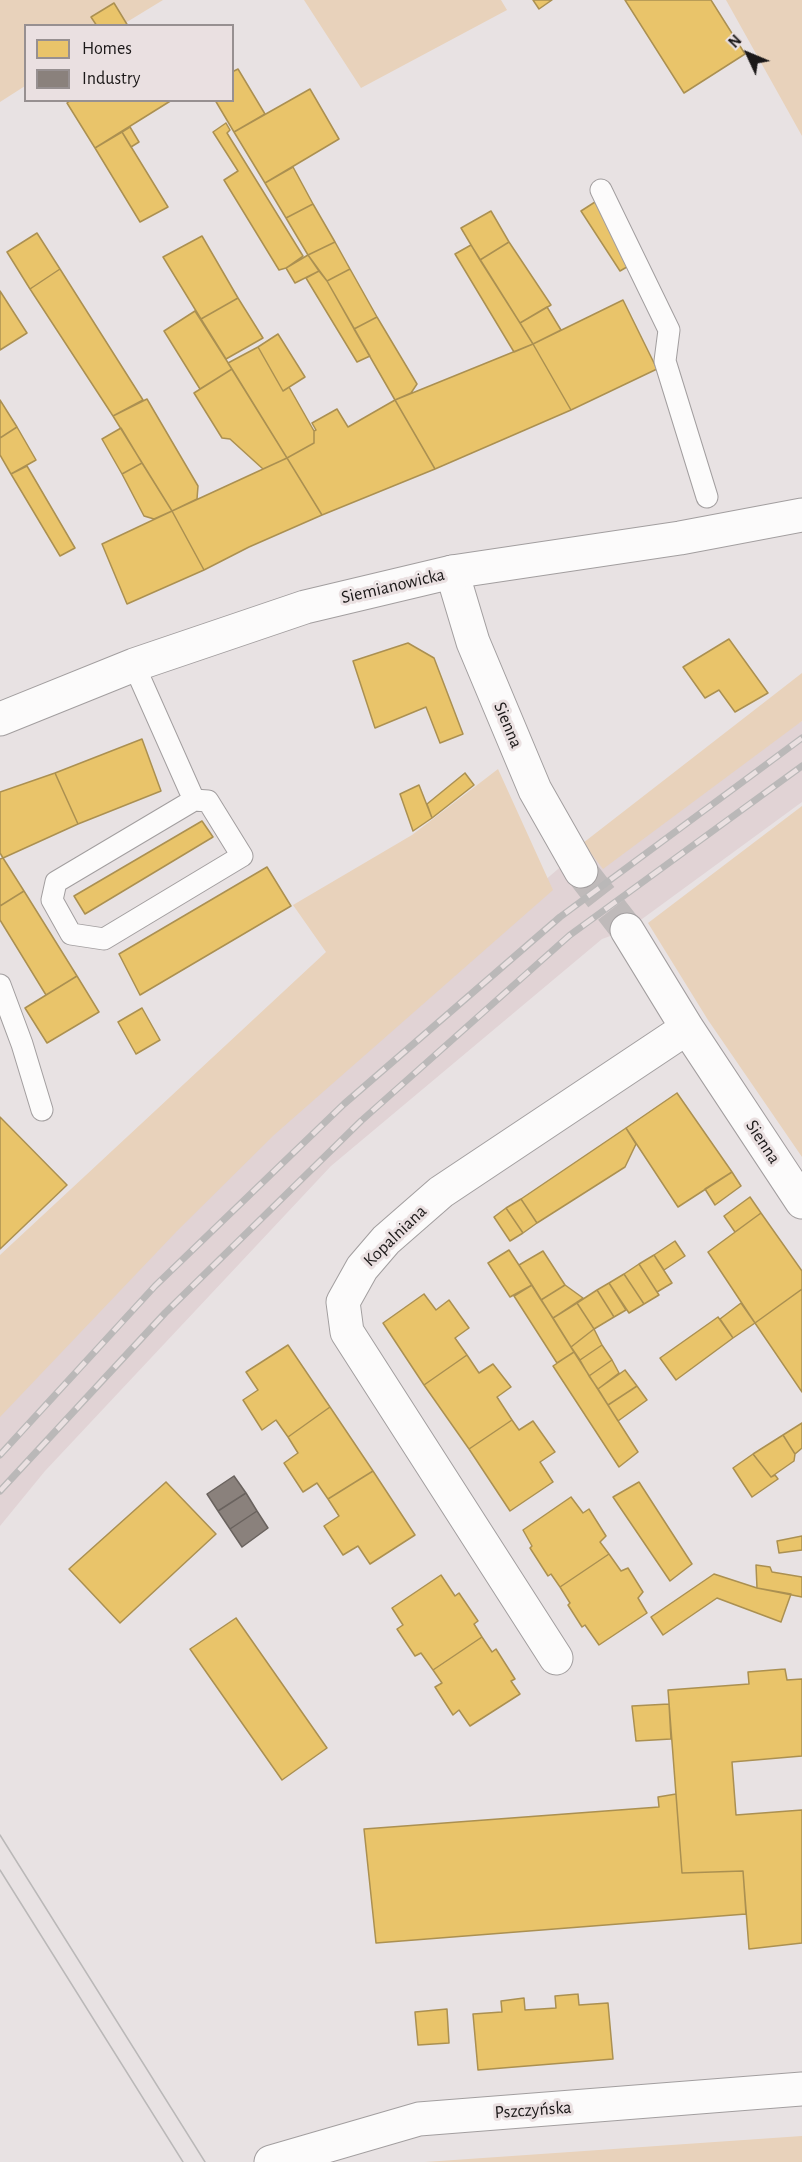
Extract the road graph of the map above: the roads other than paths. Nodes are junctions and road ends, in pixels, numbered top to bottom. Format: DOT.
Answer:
graph roads {
  1 [pos="601,190"];
  2 [pos="707,497"];
  3 [pos="802,515"];
  4 [pos="452,572"];
  5 [pos="134,665"];
  6 [pos="0,719"];
  7 [pos="194,801"];
  8 [pos="581,871"];
  9 [pos="627,930"];
  10 [pos="0,985"];
  11 [pos="687,1028"];
  12 [pos="42,1110"];
  13 [pos="802,1202"];
  14 [pos="556,1658"];
  15 [pos="802,2089"];
  16 [pos="271,2162"];
  1 -- 2 [label="lane"];
  3 -- 4 [label="street, Siemianowicka"];
  4 -- 5 [label="street, Siemianowicka"];
  4 -- 8 [label="street, Sienna"];
  5 -- 6 [label="street, Siemianowicka"];
  5 -- 7 [label="lane"];
  7 -- 7 [label="lane"];
  9 -- 11 [label="street, Sienna"];
  10 -- 12 [label="lane"];
  11 -- 13 [label="street, Sienna"];
  11 -- 14 [label="street, Kopalniana"];
  15 -- 16 [label="street, Pszczyńska"];
}
